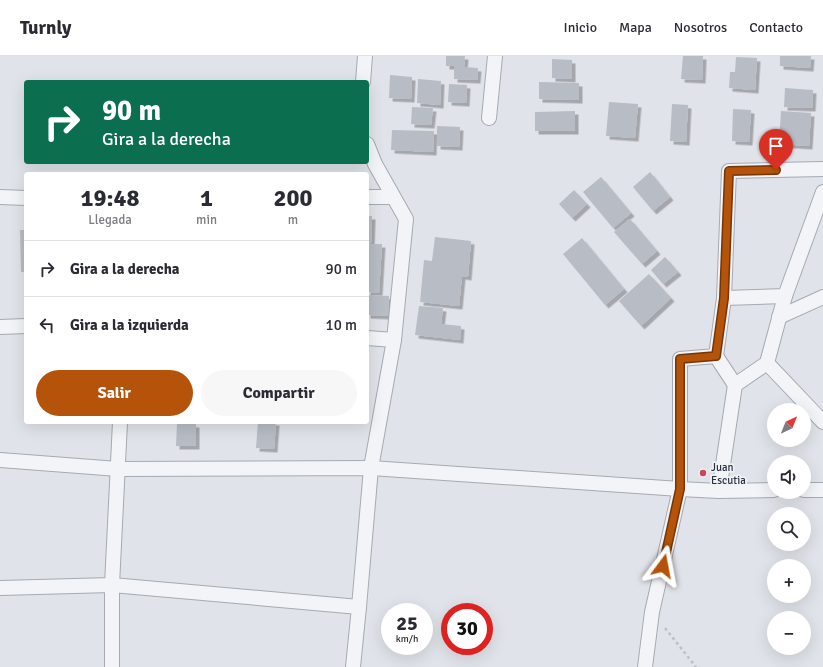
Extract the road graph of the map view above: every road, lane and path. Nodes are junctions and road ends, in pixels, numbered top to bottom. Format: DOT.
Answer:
graph roads {
  1 [pos="364,56"];
  2 [pos="495,56"];
  3 [pos="363,80"];
  4 [pos="489,118"];
  5 [pos="369,149"];
  6 [pos="823,169"];
  7 [pos="0,197"];
  8 [pos="369,197"];
  9 [pos="394,197"];
  10 [pos="24,198"];
  11 [pos="822,199"];
  12 [pos="785,296"];
  13 [pos="823,296"];
  14 [pos="724,298"];
  15 [pos="779,317"];
  16 [pos="24,326"];
  17 [pos="0,327"];
  18 [pos="369,338"];
  19 [pos="394,340"];
  20 [pos="716,356"];
  21 [pos="767,363"];
  22 [pos="735,385"];
  23 [pos="823,422"];
  24 [pos="120,424"];
  25 [pos="0,460"];
  26 [pos="372,468"];
  27 [pos="118,469"];
  28 [pos="680,489"];
  29 [pos="767,490"];
  30 [pos="811,490"];
  31 [pos="823,490"];
  32 [pos="719,491"];
  33 [pos="112,584"];
  34 [pos="0,588"];
  35 [pos="359,608"];
  36 [pos="652,612"];
  37 [pos="112,667"];
  38 [pos="353,667"];
  39 [pos="645,667"];
  40 [pos="696,667"];
  1 -- 3 [label="street"];
  2 -- 4 [label="street"];
  5 -- 9 [label="street"];
  6 -- 14 [label="street"];
  7 -- 10 [label="street"];
  8 -- 9 [label="street"];
  9 -- 19 [label="street"];
  11 -- 12 [label="street"];
  12 -- 14 [label="street"];
  12 -- 15 [label="street"];
  13 -- 15 [label="street"];
  14 -- 20 [label="street"];
  15 -- 21 [label="street"];
  16 -- 17 [label="street"];
  18 -- 19 [label="street"];
  19 -- 26 [label="street"];
  20 -- 22 [label="street"];
  20 -- 28 [label="street"];
  21 -- 22 [label="street"];
  21 -- 23 [label="street"];
  22 -- 32 [label="street"];
  24 -- 27 [label="street"];
  25 -- 27 [label="street"];
  26 -- 27 [label="street"];
  26 -- 28 [label="street"];
  26 -- 35 [label="street"];
  27 -- 33 [label="street"];
  28 -- 32 [label="street"];
  28 -- 36 [label="street"];
  29 -- 32 [label="street"];
  30 -- 31 [label="street"];
  33 -- 34 [label="street"];
  33 -- 35 [label="street"];
  33 -- 37 [label="street"];
  35 -- 38 [label="street"];
  36 -- 39 [label="street"];
  36 -- 40 [label="path"];
}
